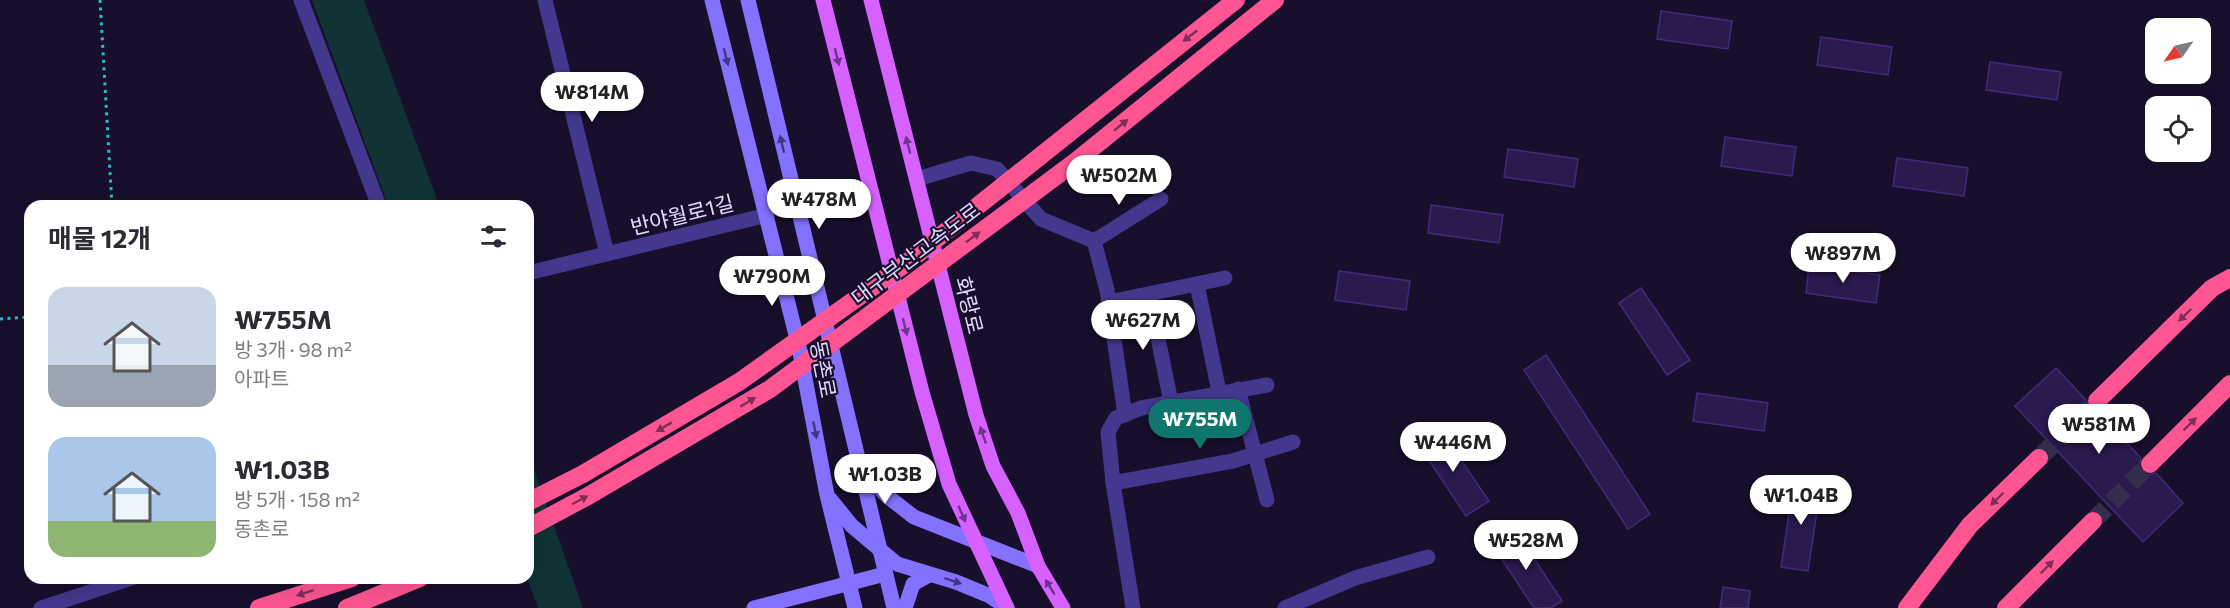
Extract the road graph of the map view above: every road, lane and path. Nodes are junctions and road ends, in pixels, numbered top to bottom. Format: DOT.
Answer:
graph roads {
  1 [pos="100,0"];
  2 [pos="301,0"];
  3 [pos="545,0"];
  4 [pos="712,0"];
  5 [pos="747,0"];
  6 [pos="823,0"];
  7 [pos="871,0"];
  8 [pos="1236,0"];
  9 [pos="1275,0"];
  10 [pos="917,179"];
  11 [pos="1161,199"];
  12 [pos="112,200"];
  13 [pos="377,200"];
  14 [pos="767,215"];
  15 [pos="1094,241"];
  16 [pos="607,254"];
  17 [pos="534,272"];
  18 [pos="1225,278"];
  19 [pos="2230,278"];
  20 [pos="1197,284"];
  21 [pos="1149,294"];
  22 [pos="1109,302"];
  23 [pos="24,317"];
  24 [pos="0,319"];
  25 [pos="2230,384"];
  26 [pos="1267,385"];
  27 [pos="1238,389"];
  28 [pos="1219,392"];
  29 [pos="2097,401"];
  30 [pos="1170,402"];
  31 [pos="1125,415"];
  32 [pos="1293,442"];
  33 [pos="1254,454"];
  34 [pos="2039,458"];
  35 [pos="2150,464"];
  36 [pos="858,467"];
  37 [pos="1113,483"];
  38 [pos="827,495"];
  39 [pos="534,499"];
  40 [pos="1267,500"];
  41 [pos="2093,521"];
  42 [pos="534,525"];
  43 [pos="974,542"];
  44 [pos="880,552"];
  45 [pos="1428,557"];
  46 [pos="1038,566"];
  47 [pos="885,574"];
  48 [pos="929,575"];
  49 [pos="849,583"];
  50 [pos="114,584"];
  51 [pos="333,584"];
  52 [pos="405,584"];
  53 [pos="1320,593"];
  54 [pos="349,607"];
  55 [pos="41,608"];
  56 [pos="259,608"];
  57 [pos="754,608"];
  58 [pos="855,608"];
  59 [pos="894,608"];
  60 [pos="904,608"];
  61 [pos="1007,608"];
  62 [pos="1063,608"];
  63 [pos="1133,608"];
  64 [pos="1285,608"];
  65 [pos="1326,608"];
  66 [pos="1907,608"];
  67 [pos="2006,608"];
  1 -- 12 [label="path"];
  2 -- 13 [label="street"];
  3 -- 16 [label="street, 반야월로1길"];
  4 -- 14 [label="main road, 동촌로, one-way"];
  36 -- 5 [label="main road, one-way"];
  6 -- 43 [label="main road, one-way"];
  10 -- 7 [label="main road, 화랑로, one-way"];
  8 -- 39 [label="highway, 대구부산고속도로, one-way, bridge"];
  42 -- 9 [label="highway, 대구부산고속도로, one-way, bridge"];
  10 -- 15 [label="street"];
  46 -- 10 [label="main road, 화랑로, one-way"];
  11 -- 15 [label="street"];
  14 -- 16 [label="street, 반야월로1길"];
  14 -- 38 [label="main road, 동촌로, one-way"];
  15 -- 22 [label="street"];
  16 -- 17 [label="street, 반야월로1길"];
  18 -- 20 [label="street"];
  19 -- 29 [label="highway, one-way"];
  20 -- 21 [label="street"];
  20 -- 28 [label="street"];
  21 -- 22 [label="street"];
  21 -- 30 [label="street"];
  22 -- 31 [label="street"];
  23 -- 24 [label="path"];
  35 -- 25 [label="highway, one-way"];
  26 -- 27 [label="street"];
  27 -- 28 [label="street"];
  27 -- 33 [label="street"];
  28 -- 30 [label="street"];
  30 -- 31 [label="street"];
  31 -- 37 [label="street"];
  32 -- 33 [label="street"];
  33 -- 37 [label="street"];
  33 -- 40 [label="street"];
  34 -- 66 [label="highway, one-way"];
  36 -- 43 [label="main road"];
  36 -- 44 [label="main road"];
  37 -- 63 [label="street"];
  38 -- 44 [label="main road"];
  38 -- 49 [label="main road, 동촌로"];
  67 -- 41 [label="highway, one-way"];
  43 -- 46 [label="main road"];
  43 -- 61 [label="main road"];
  44 -- 47 [label="main road"];
  44 -- 48 [label="main road"];
  45 -- 53 [label="street"];
  62 -- 46 [label="main road, 화랑로, one-way"];
  47 -- 49 [label="main road"];
  47 -- 59 [label="main road"];
  48 -- 60 [label="main road"];
  48 -- 61 [label="main road, one-way"];
  49 -- 57 [label="main road"];
  49 -- 58 [label="main road, 동촌로"];
  50 -- 55 [label="street"];
  51 -- 56 [label="highway, one-way"];
  52 -- 54 [label="highway"];
  53 -- 64 [label="street"];
  53 -- 65 [label="street"];
}
